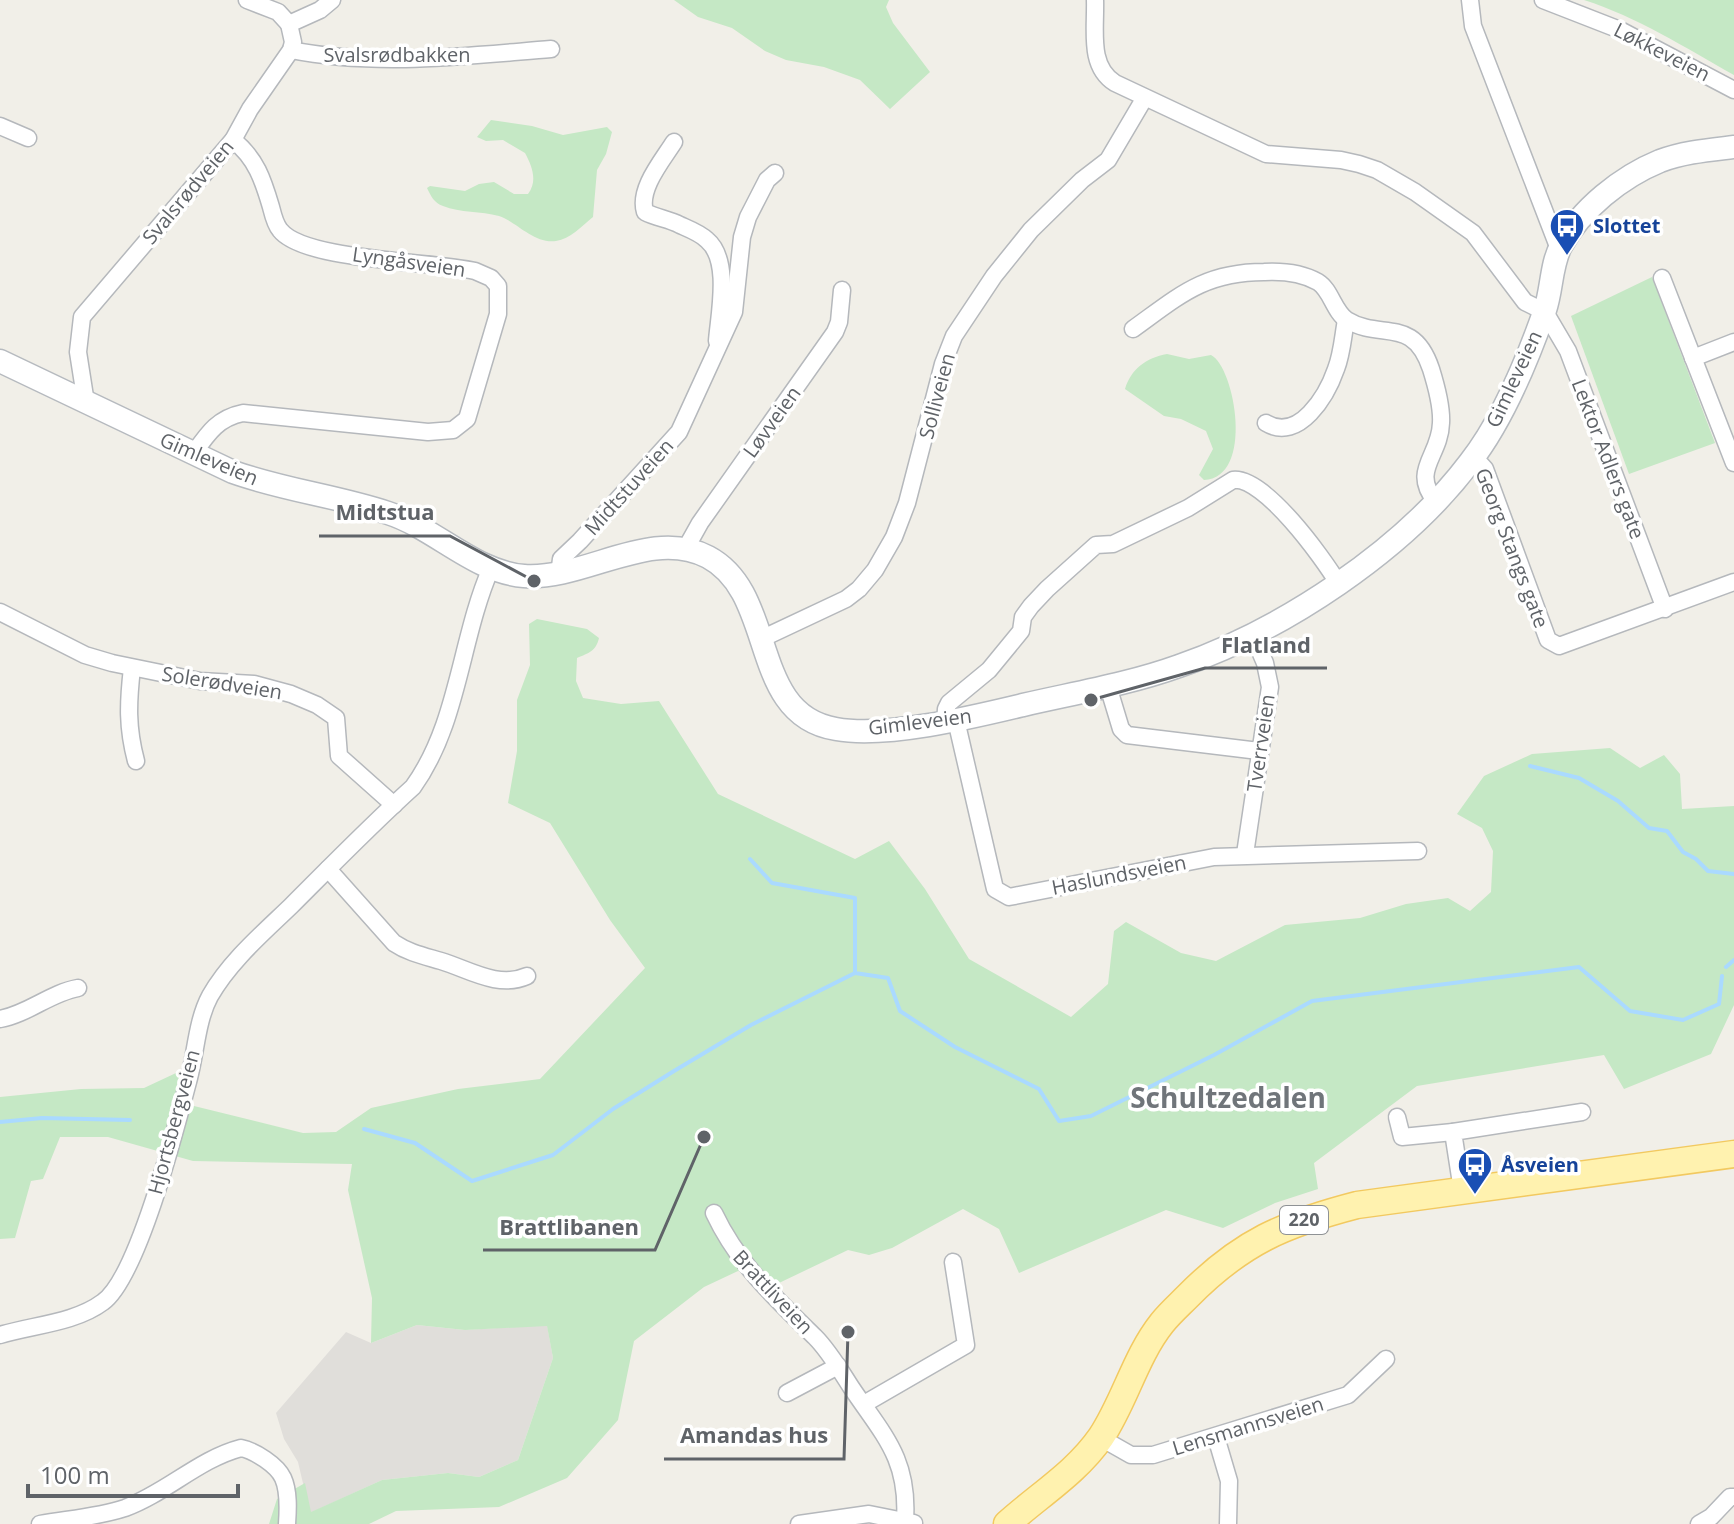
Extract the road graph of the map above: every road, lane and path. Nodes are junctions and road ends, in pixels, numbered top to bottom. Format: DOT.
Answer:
graph roads {
  1 [pos="247,0"];
  2 [pos="332,0"];
  3 [pos="1095,0"];
  4 [pos="1470,0"];
  5 [pos="1543,0"];
  6 [pos="289,24"];
  7 [pos="551,49"];
  8 [pos="291,50"];
  9 [pos="1734,90"];
  10 [pos="1144,99"];
  11 [pos="0,126"];
  12 [pos="28,138"];
  13 [pos="233,140"];
  14 [pos="674,142"];
  15 [pos="1734,147"];
  16 [pos="775,173"];
  17 [pos="1559,249"];
  18 [pos="1662,278"];
  19 [pos="842,290"];
  20 [pos="1545,312"];
  21 [pos="1346,320"];
  22 [pos="1133,329"];
  23 [pos="1734,342"];
  24 [pos="717,351"];
  25 [pos="1693,358"];
  26 [pos="0,361"];
  27 [pos="86,403"];
  28 [pos="1266,423"];
  29 [pos="194,453"];
  30 [pos="1474,457"];
  31 [pos="1734,463"];
  32 [pos="1436,502"];
  33 [pos="686,548"];
  34 [pos="491,568"];
  35 [pos="559,575"];
  36 [pos="1734,582"];
  37 [pos="1338,583"];
  38 [pos="1665,609"];
  39 [pos="0,612"];
  40 [pos="1253,635"];
  41 [pos="761,639"];
  42 [pos="132,668"];
  43 [pos="1108,686"];
  44 [pos="950,721"];
  45 [pos="1259,751"];
  46 [pos="136,761"];
  47 [pos="394,805"];
  48 [pos="1418,851"];
  49 [pos="1245,854"];
  50 [pos="328,869"];
  51 [pos="527,976"];
  52 [pos="78,988"];
  53 [pos="0,1019"];
  54 [pos="1582,1112"];
  55 [pos="1397,1117"];
  56 [pos="1453,1132"];
  57 [pos="1734,1154"];
  58 [pos="1462,1190"];
  59 [pos="714,1213"];
  60 [pos="953,1262"];
  61 [pos="0,1335"];
  62 [pos="1386,1359"];
  63 [pos="838,1366"];
  64 [pos="787,1393"];
  65 [pos="864,1404"];
  66 [pos="1216,1437"];
  67 [pos="1101,1438"];
  68 [pos="1734,1497"];
  69 [pos="910,1522"];
  70 [pos="40,1524"];
  71 [pos="287,1524"];
  72 [pos="799,1524"];
  73 [pos="1007,1524"];
  74 [pos="1228,1524"];
  75 [pos="1699,1524"];
  1 -- 6 [label="street"];
  2 -- 6 [label="street"];
  3 -- 10 [label="street"];
  4 -- 17 [label="street"];
  5 -- 9 [label="street, Løkkeveien"];
  6 -- 8 [label="street"];
  7 -- 8 [label="street, Svalsrødbakken"];
  8 -- 13 [label="street, Svalsrødveien"];
  10 -- 20 [label="street"];
  10 -- 41 [label="street, Solliveien"];
  11 -- 12 [label="street"];
  13 -- 27 [label="street, Svalsrødveien"];
  13 -- 29 [label="street, Lyngåsveien"];
  14 -- 24 [label="street, Midtstuveien"];
  15 -- 17 [label="street, Gimleveien"];
  16 -- 24 [label="street, Midtstuveien"];
  17 -- 20 [label="street, Gimleveien"];
  18 -- 25 [label="street"];
  19 -- 33 [label="street, Løvveien"];
  20 -- 30 [label="street, Gimleveien"];
  20 -- 38 [label="street, Lektor Adlers gate"];
  21 -- 22 [label="street"];
  21 -- 28 [label="street"];
  21 -- 32 [label="street"];
  23 -- 25 [label="street"];
  24 -- 35 [label="street, Midtstuveien"];
  25 -- 31 [label="street"];
  26 -- 27 [label="street, Gimleveien"];
  27 -- 29 [label="street, Gimleveien"];
  29 -- 34 [label="street, Gimleveien"];
  30 -- 32 [label="street, Gimleveien"];
  30 -- 38 [label="street, Georg Stangs gate"];
  32 -- 37 [label="street, Gimleveien"];
  33 -- 35 [label="street, Gimleveien"];
  33 -- 41 [label="street, Gimleveien"];
  34 -- 35 [label="street, Gimleveien"];
  34 -- 47 [label="street, Hjortsbergveien"];
  36 -- 38 [label="street"];
  37 -- 40 [label="street, Gimleveien"];
  37 -- 44 [label="street"];
  39 -- 42 [label="street, Solerødveien"];
  40 -- 43 [label="street, Gimleveien"];
  40 -- 45 [label="street, Tverrveien"];
  41 -- 44 [label="street, Gimleveien"];
  42 -- 46 [label="street, Solerødveien"];
  42 -- 47 [label="street, Solerødveien"];
  43 -- 44 [label="street, Gimleveien"];
  43 -- 45 [label="street"];
  44 -- 49 [label="street, Haslundsveien"];
  45 -- 49 [label="street, Tverrveien"];
  47 -- 50 [label="street, Hjortsbergveien"];
  48 -- 49 [label="street, Haslundsveien"];
  50 -- 51 [label="street"];
  50 -- 61 [label="street, Hjortsbergveien"];
  52 -- 53 [label="street"];
  54 -- 56 [label="street"];
  55 -- 56 [label="street"];
  56 -- 58 [label="street"];
  57 -- 58 [label="main road, 220"];
  58 -- 67 [label="main road, 220"];
  59 -- 63 [label="street, Brattliveien"];
  60 -- 65 [label="street"];
  62 -- 66 [label="street, Lensmannsveien"];
  63 -- 64 [label="street"];
  63 -- 65 [label="street, Brattliveien"];
  65 -- 69 [label="street, Brattliveien"];
  66 -- 67 [label="street, Lensmannsveien"];
  66 -- 74 [label="street"];
  67 -- 73 [label="main road, 220"];
  68 -- 75 [label="street"];
  69 -- 72 [label="street"];
  70 -- 71 [label="street"];
}
